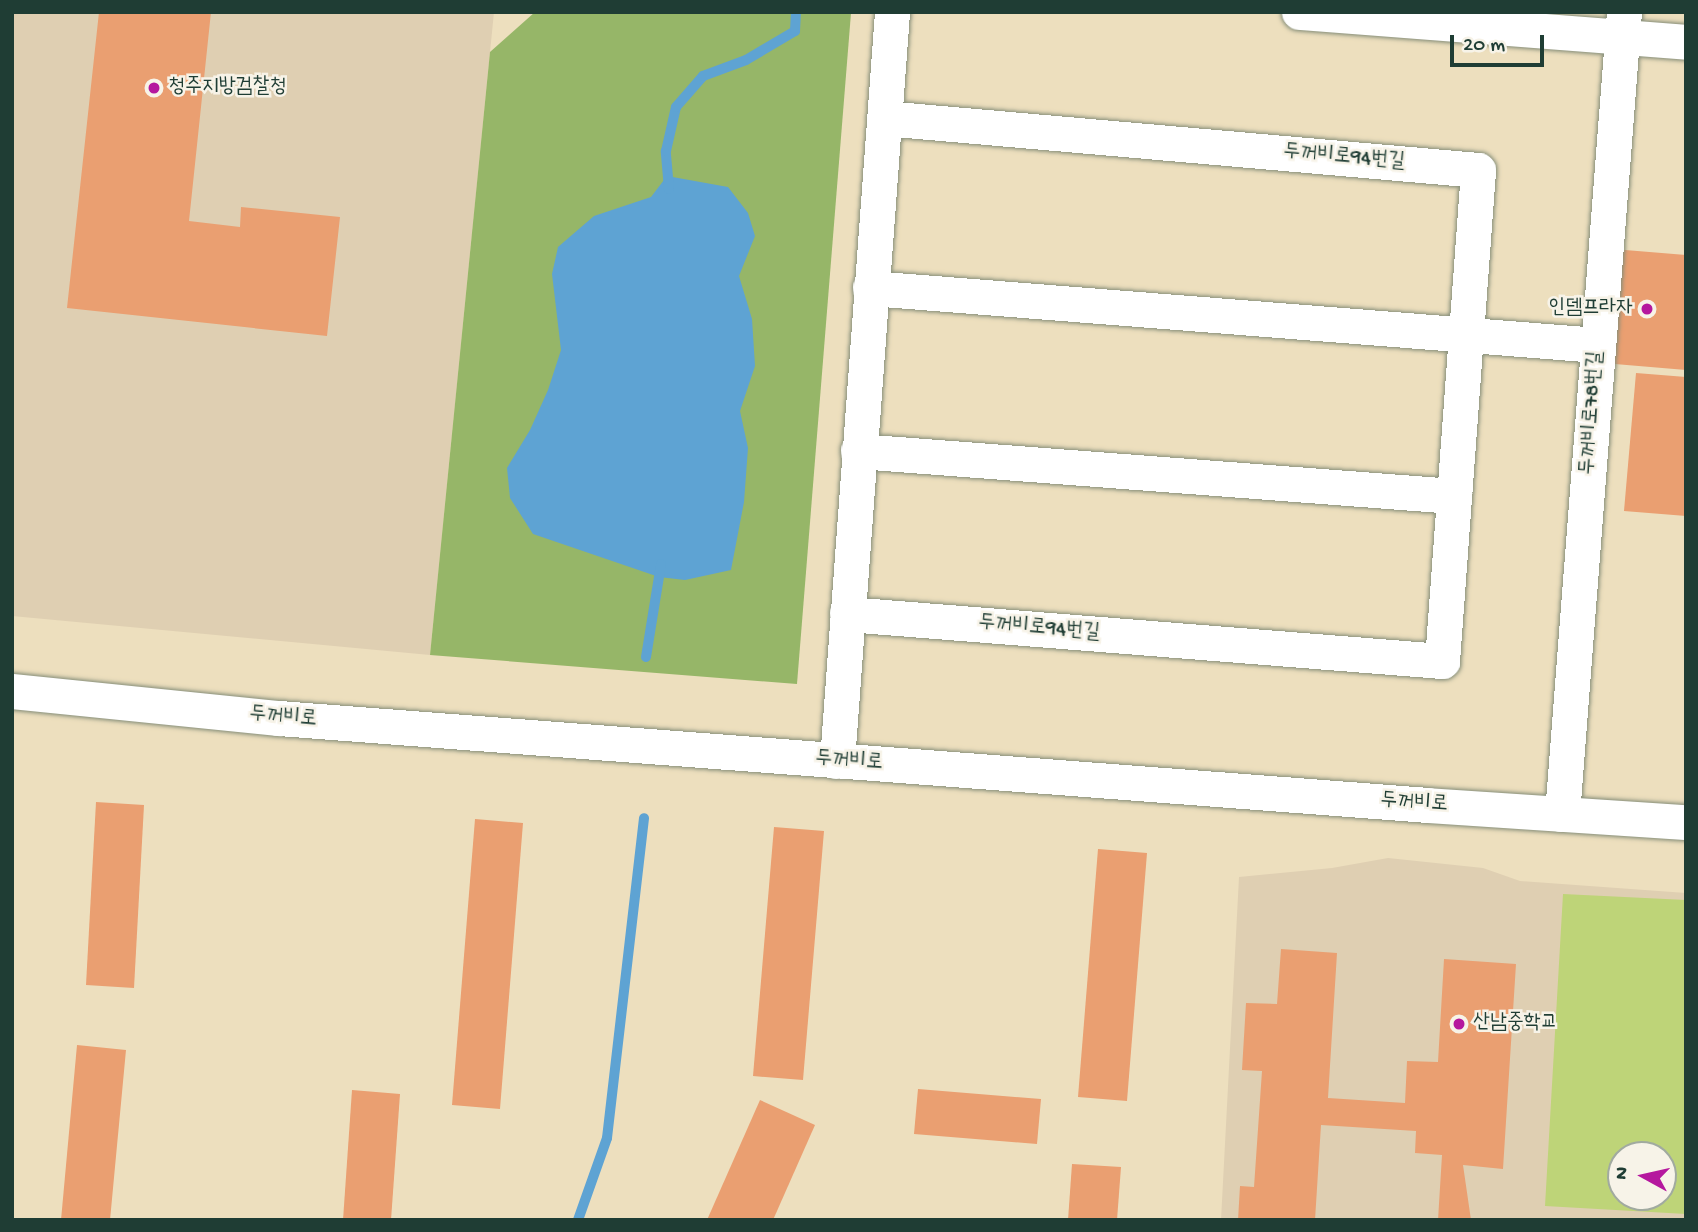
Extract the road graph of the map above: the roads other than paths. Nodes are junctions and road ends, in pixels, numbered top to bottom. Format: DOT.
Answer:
graph roads {
  1 [pos="892,12"];
  2 [pos="1299,12"];
  3 [pos="1623,25"];
  4 [pos="1686,42"];
  5 [pos="884,118"];
  6 [pos="870,288"];
  7 [pos="1466,335"];
  8 [pos="1598,345"];
  9 [pos="858,451"];
  10 [pos="1454,496"];
  11 [pos="847,614"];
  12 [pos="12,691"];
  13 [pos="837,761"];
  14 [pos="1562,814"];
  15 [pos="1686,822"];
  1 -- 5 [label="street"];
  2 -- 3 [label="street"];
  3 -- 4 [label="street"];
  3 -- 8 [label="street, 두꺼비로78번길"];
  5 -- 6 [label="street"];
  5 -- 7 [label="street, 두꺼비로94번길"];
  6 -- 7 [label="street"];
  6 -- 9 [label="street"];
  7 -- 8 [label="street"];
  7 -- 10 [label="street, 두꺼비로94번길"];
  8 -- 14 [label="street, 두꺼비로78번길"];
  9 -- 10 [label="street"];
  9 -- 11 [label="street"];
  10 -- 11 [label="street, 두꺼비로94번길"];
  11 -- 13 [label="street"];
  12 -- 13 [label="street, 두꺼비로"];
  13 -- 14 [label="street, 두꺼비로"];
  14 -- 15 [label="street, 두꺼비로"];
}
